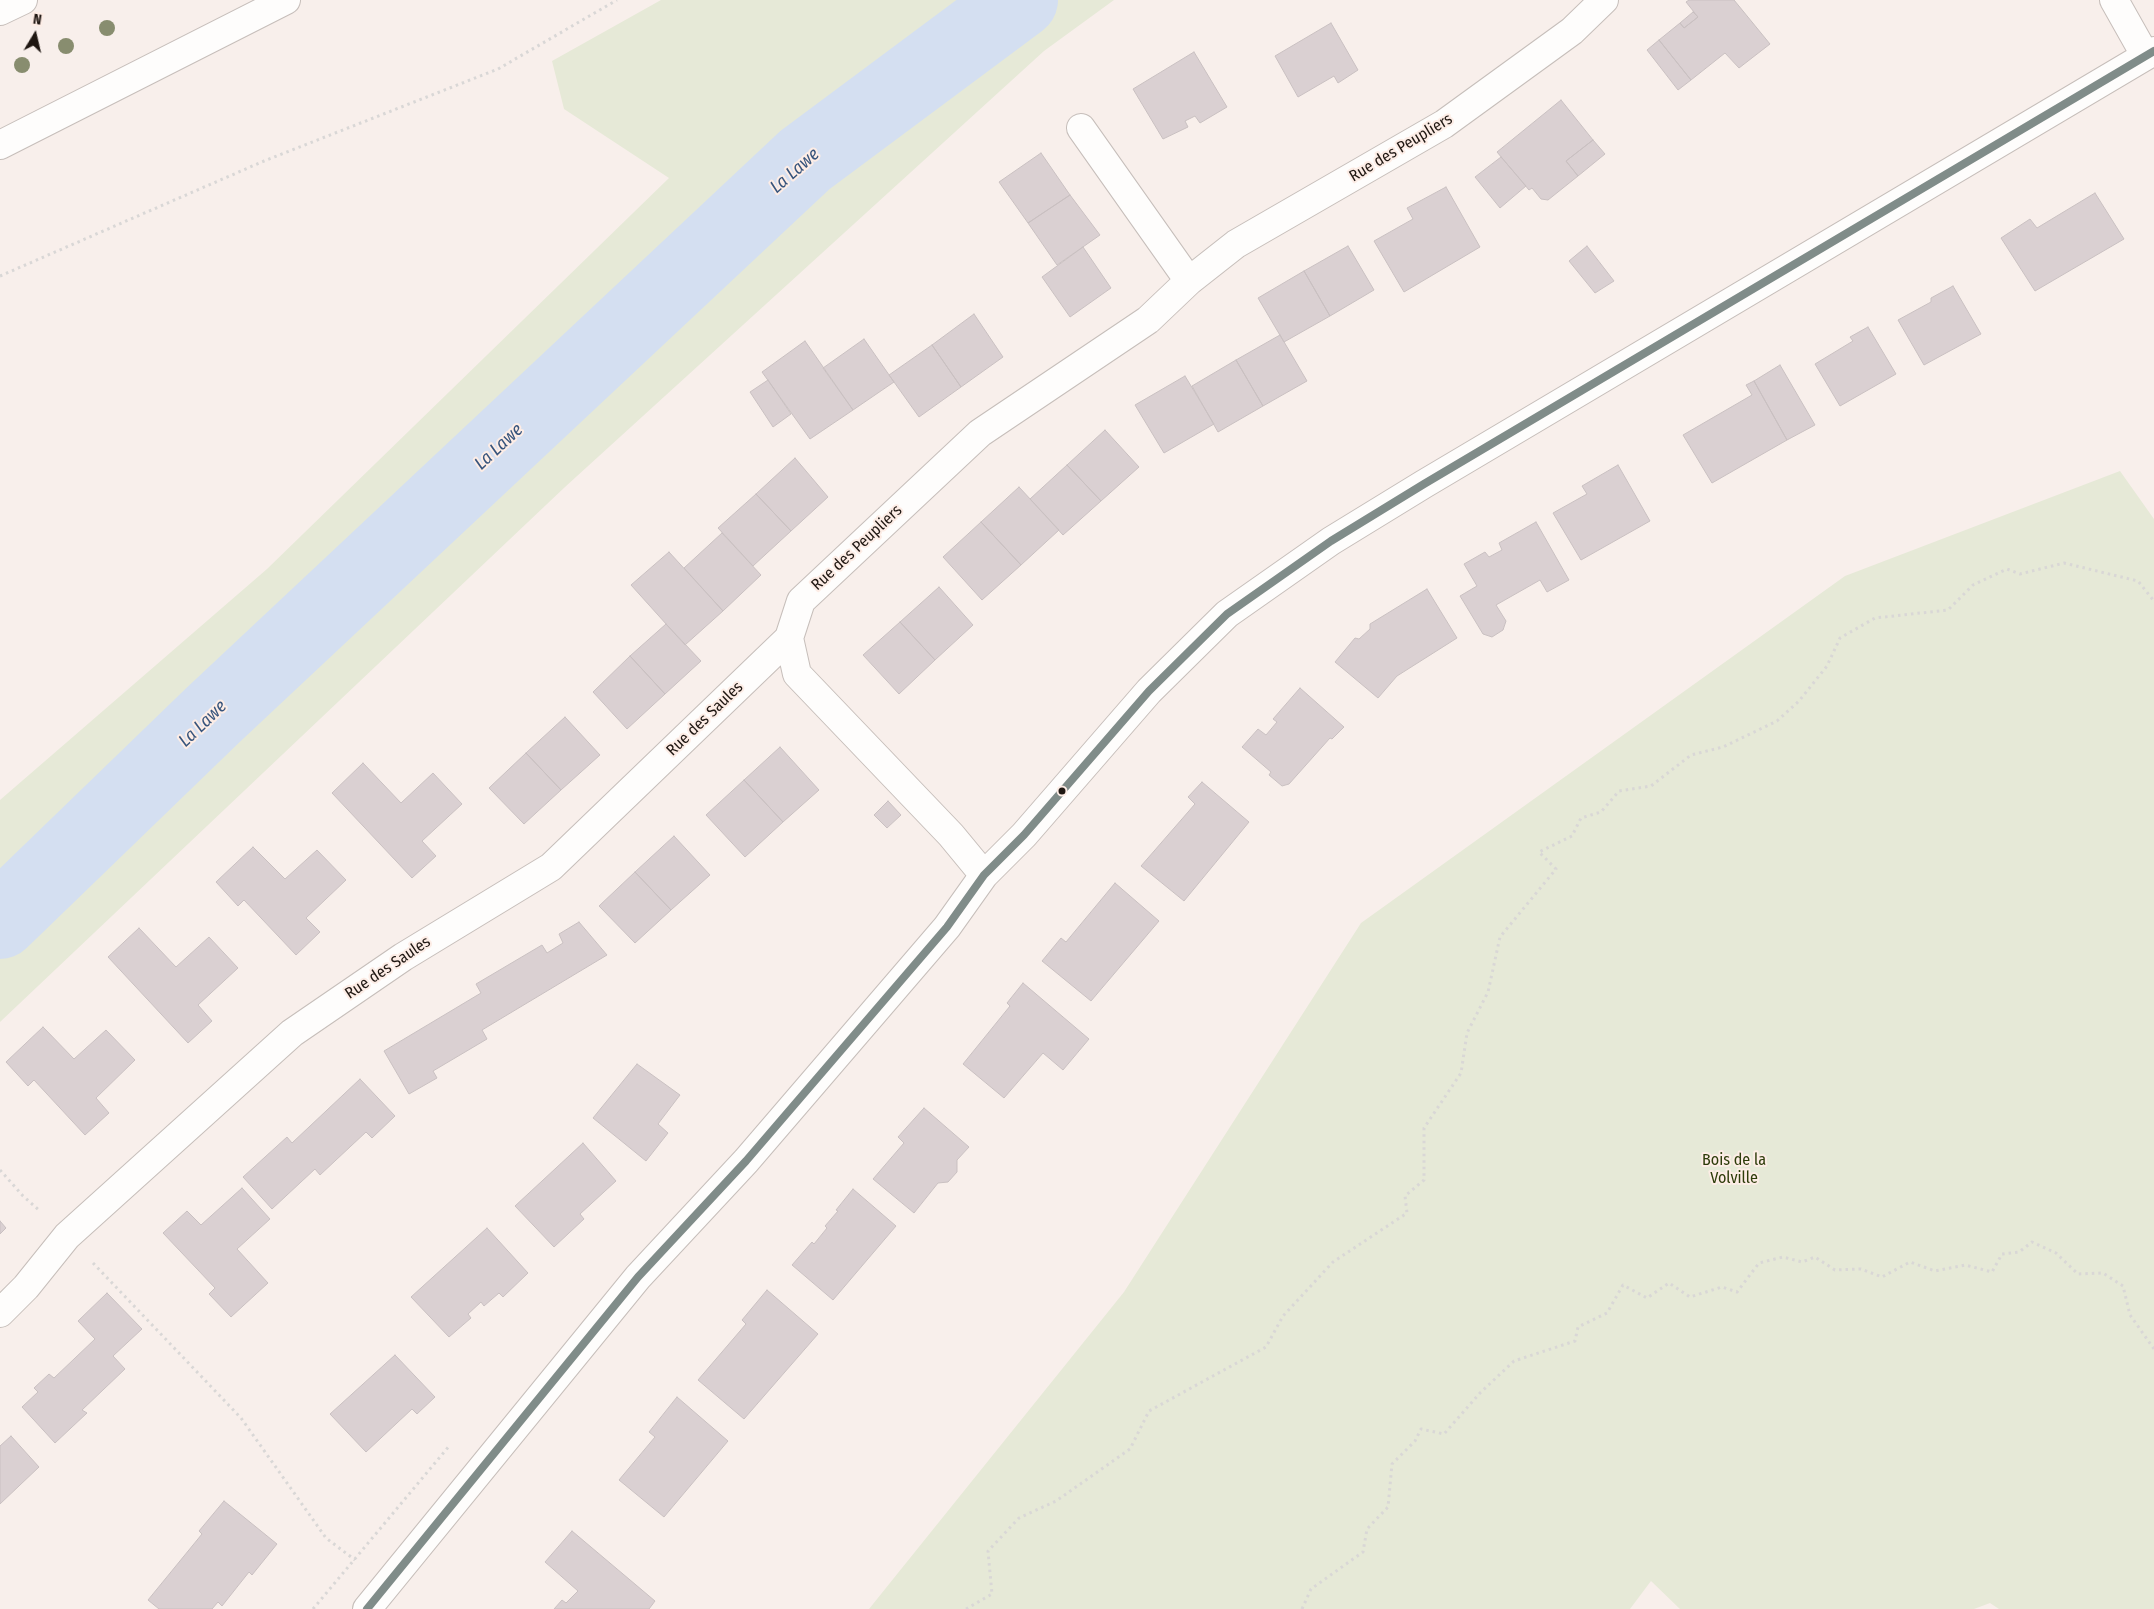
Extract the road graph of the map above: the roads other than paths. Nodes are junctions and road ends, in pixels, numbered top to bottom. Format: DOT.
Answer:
graph roads {
  1 [pos="23,0"];
  2 [pos="286,0"];
  3 [pos="1604,0"];
  4 [pos="2114,0"];
  5 [pos="0,11"];
  6 [pos="2150,53"];
  7 [pos="1081,128"];
  8 [pos="0,146"];
  9 [pos="1189,281"];
  10 [pos="789,638"];
  11 [pos="984,876"];
  12 [pos="0,1313"];
  13 [pos="374,1600"];
  1 -- 5 [label="street"];
  2 -- 8 [label="street"];
  3 -- 9 [label="street, Rue des Peupliers"];
  4 -- 6 [label="street"];
  6 -- 11 [label="street"];
  7 -- 9 [label="street"];
  9 -- 10 [label="street, Rue des Peupliers"];
  10 -- 11 [label="street"];
  10 -- 12 [label="street, Rue des Saules"];
  11 -- 13 [label="street"];
}
